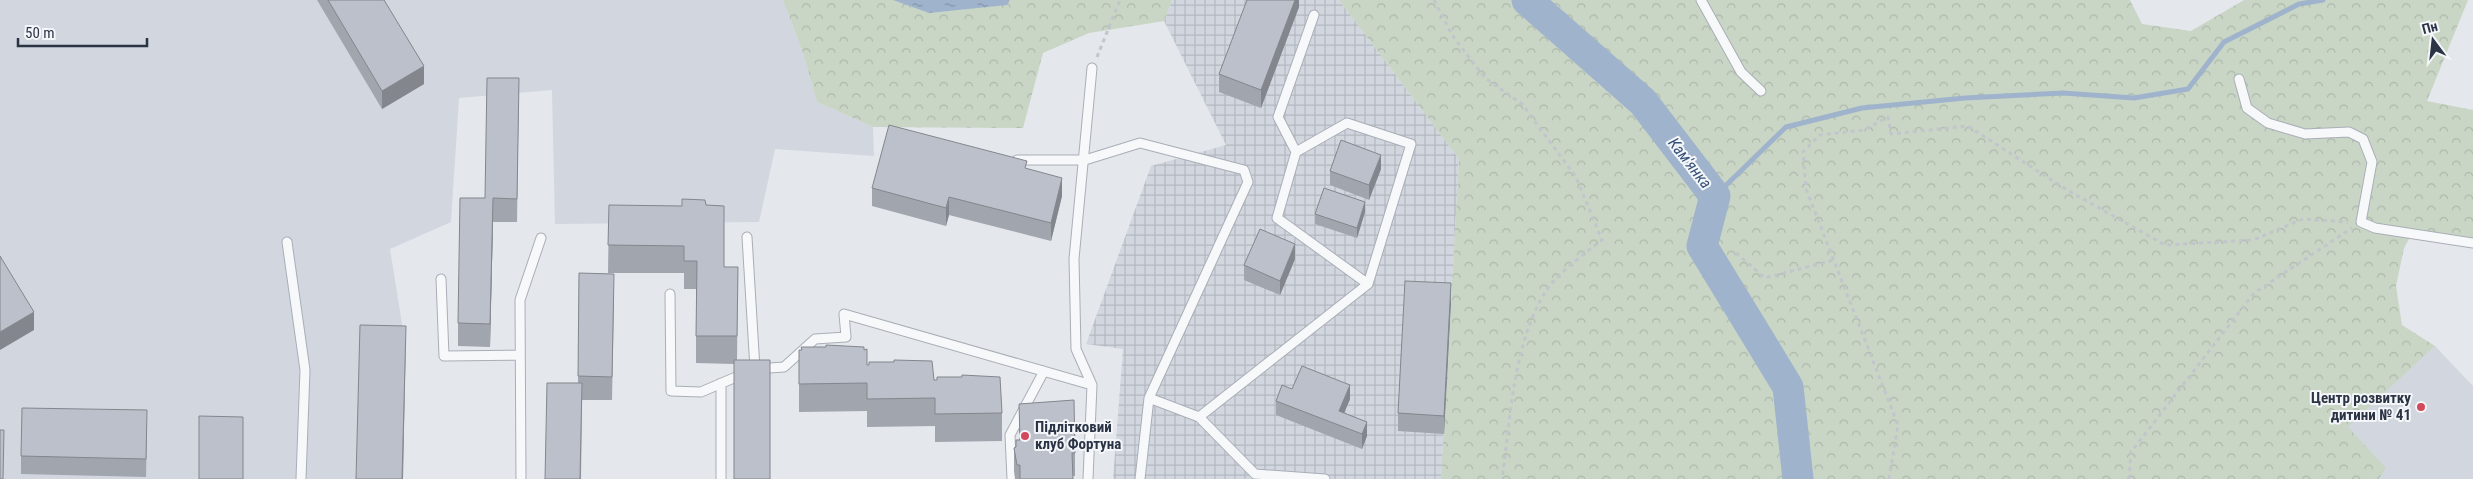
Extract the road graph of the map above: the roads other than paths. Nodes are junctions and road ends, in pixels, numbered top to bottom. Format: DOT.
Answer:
graph roads {
  1 [pos="1701,0"];
  2 [pos="1314,15"];
  3 [pos="1092,68"];
  4 [pos="2240,79"];
  5 [pos="1761,91"];
  6 [pos="1296,152"];
  7 [pos="1011,159"];
  8 [pos="1085,160"];
  9 [pos="746,237"];
  10 [pos="542,238"];
  11 [pos="287,242"];
  12 [pos="2473,243"];
  13 [pos="441,278"];
  14 [pos="1368,284"];
  15 [pos="670,294"];
  16 [pos="520,355"];
  17 [pos="755,369"];
  18 [pos="1044,371"];
  19 [pos="721,383"];
  20 [pos="1092,385"];
  21 [pos="1148,398"];
  22 [pos="1199,417"];
  23 [pos="301,479"];
  24 [pos="521,479"];
  25 [pos="721,479"];
  26 [pos="1012,479"];
  27 [pos="1088,479"];
  28 [pos="1140,479"];
  29 [pos="1325,479"];
  1 -- 5 [label="lane"];
  2 -- 6 [label="lane"];
  3 -- 8 [label="lane"];
  4 -- 12 [label="lane"];
  6 -- 14 [label="lane"];
  6 -- 14 [label="lane"];
  7 -- 8 [label="lane"];
  8 -- 20 [label="lane"];
  8 -- 21 [label="lane"];
  9 -- 17 [label="lane"];
  10 -- 16 [label="lane"];
  11 -- 23 [label="lane"];
  13 -- 16 [label="lane"];
  14 -- 22 [label="lane"];
  15 -- 19 [label="lane"];
  16 -- 24 [label="lane"];
  17 -- 18 [label="lane"];
  17 -- 19 [label="lane"];
  18 -- 20 [label="lane"];
  18 -- 26 [label="lane"];
  19 -- 25 [label="lane"];
  20 -- 27 [label="lane"];
  21 -- 22 [label="lane"];
  21 -- 28 [label="lane"];
  22 -- 29 [label="lane"];
}
